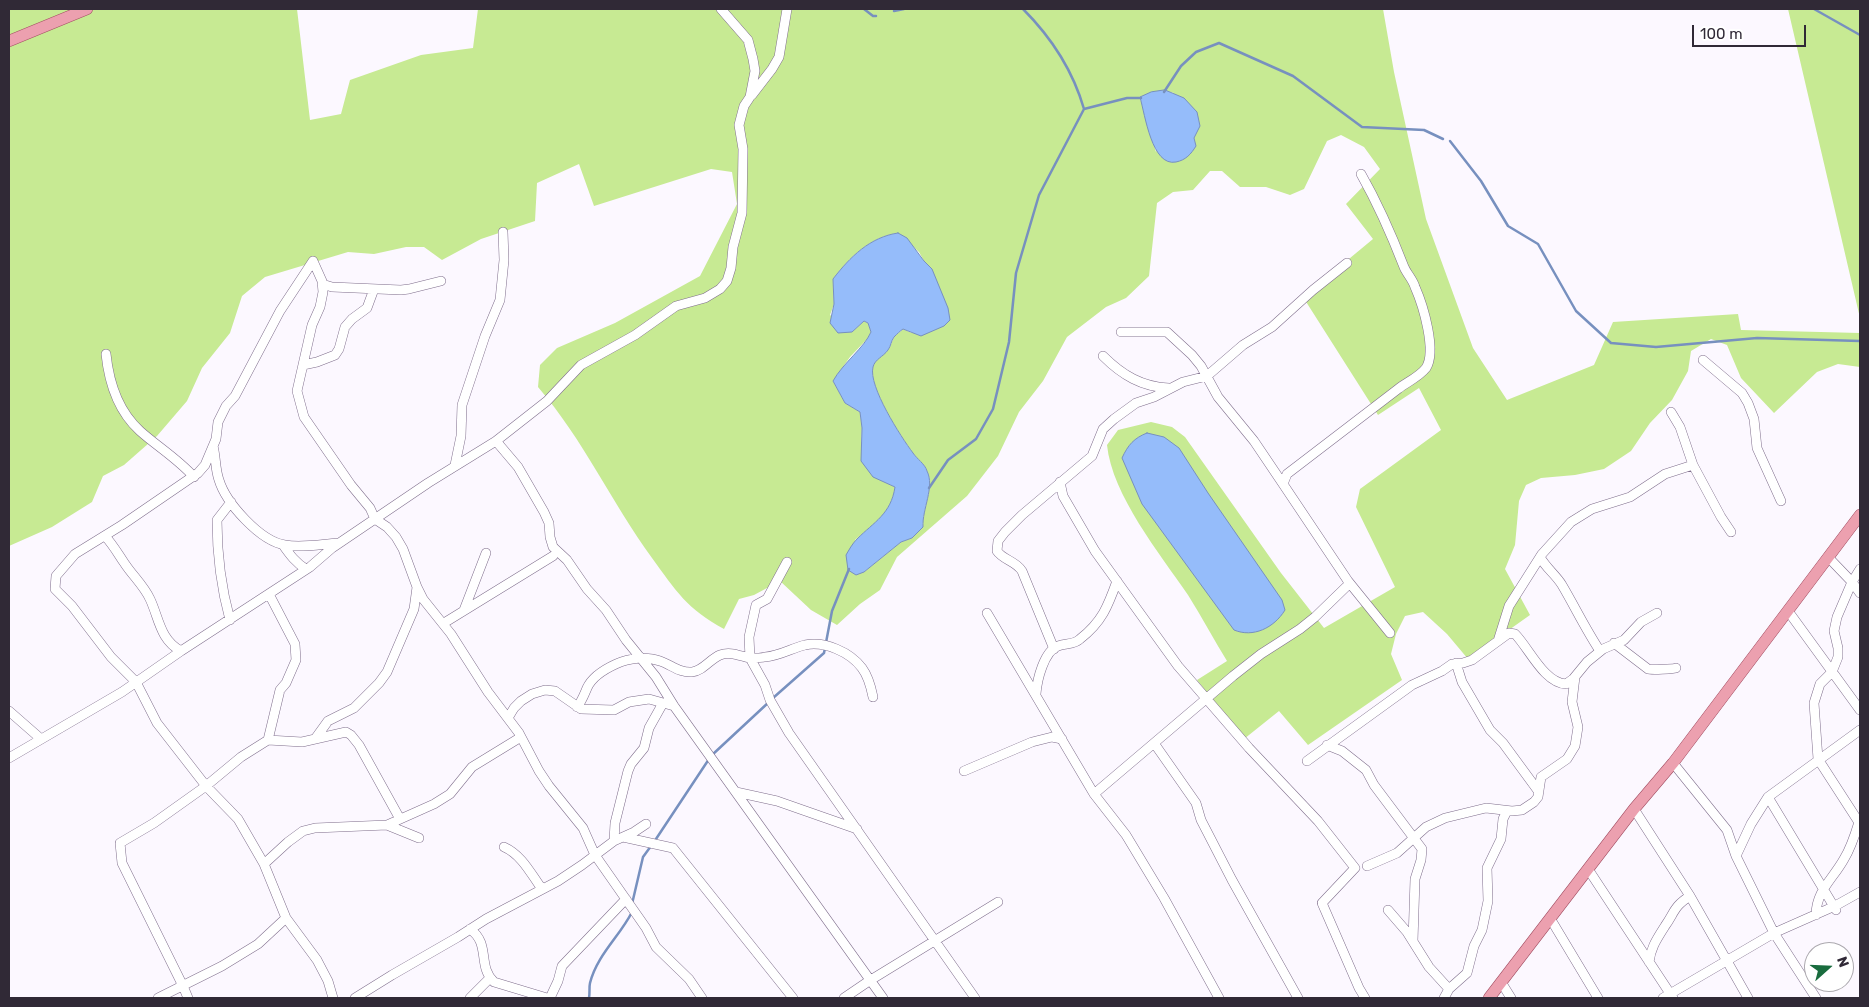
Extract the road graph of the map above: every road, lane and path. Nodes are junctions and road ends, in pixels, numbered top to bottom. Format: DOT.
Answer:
graph roads {
  1 [pos="87,9"];
  2 [pos="721,9"];
  3 [pos="787,9"];
  4 [pos="9,41"];
  5 [pos="750,97"];
  6 [pos="1361,174"];
  7 [pos="504,232"];
  8 [pos="1347,263"];
  9 [pos="441,281"];
  10 [pos="322,284"];
  11 [pos="374,290"];
  12 [pos="1121,332"];
  13 [pos="106,354"];
  14 [pos="1103,356"];
  15 [pos="1703,360"];
  16 [pos="303,365"];
  17 [pos="1208,376"];
  18 [pos="1169,388"];
  19 [pos="1671,412"];
  20 [pos="496,441"];
  21 [pos="213,446"];
  22 [pos="455,465"];
  23 [pos="1694,465"];
  24 [pos="194,476"];
  25 [pos="1060,482"];
  26 [pos="1283,484"];
  27 [pos="1781,501"];
  28 [pos="231,502"];
  29 [pos="1860,515"];
  30 [pos="375,520"];
  31 [pos="1731,532"];
  32 [pos="105,536"];
  33 [pos="341,542"];
  34 [pos="283,545"];
  35 [pos="486,553"];
  36 [pos="553,556"];
  37 [pos="1540,557"];
  38 [pos="1828,557"];
  39 [pos="787,562"];
  40 [pos="306,569"];
  41 [pos="1860,569"];
  42 [pos="1116,581"];
  43 [pos="1348,581"];
  44 [pos="1852,582"];
  45 [pos="417,587"];
  46 [pos="1860,593"];
  47 [pos="269,594"];
  48 [pos="464,610"];
  49 [pos="1788,611"];
  50 [pos="987,613"];
  51 [pos="1657,613"];
  52 [pos="230,620"];
  53 [pos="444,623"];
  54 [pos="1390,633"];
  55 [pos="1498,641"];
  56 [pos="1614,643"];
  57 [pos="1054,649"];
  58 [pos="180,651"];
  59 [pos="1600,651"];
  60 [pos="641,658"];
  61 [pos="750,658"];
  62 [pos="1456,663"];
  63 [pos="1676,668"];
  64 [pos="1832,672"];
  65 [pos="1574,677"];
  66 [pos="136,682"];
  67 [pos="1558,682"];
  68 [pos="1036,694"];
  69 [pos="873,696"];
  70 [pos="1207,700"];
  71 [pos="1572,702"];
  72 [pos="663,703"];
  73 [pos="674,706"];
  74 [pos="577,707"];
  75 [pos="1860,710"];
  76 [pos="9,711"];
  77 [pos="508,718"];
  78 [pos="1860,730"];
  79 [pos="521,737"];
  80 [pos="41,738"];
  81 [pos="1062,739"];
  82 [pos="268,740"];
  83 [pos="315,740"];
  84 [pos="1154,743"];
  85 [pos="1327,745"];
  86 [pos="9,758"];
  87 [pos="1818,759"];
  88 [pos="1307,761"];
  89 [pos="1672,763"];
  90 [pos="964,771"];
  91 [pos="206,786"];
  92 [pos="736,792"];
  93 [pos="1539,793"];
  94 [pos="1094,794"];
  95 [pos="1768,797"];
  96 [pos="1634,809"];
  97 [pos="1506,811"];
  98 [pos="400,819"];
  99 [pos="1860,823"];
  100 [pos="646,824"];
  101 [pos="387,825"];
  102 [pos="857,829"];
  103 [pos="419,838"];
  104 [pos="1414,838"];
  105 [pos="618,839"];
  106 [pos="504,848"];
  107 [pos="596,855"];
  108 [pos="1736,856"];
  109 [pos="264,864"];
  110 [pos="1367,866"];
  111 [pos="1588,869"];
  112 [pos="1823,887"];
  113 [pos="542,889"];
  114 [pos="1860,892"];
  115 [pos="1690,896"];
  116 [pos="626,899"];
  117 [pos="998,902"];
  118 [pos="1836,908"];
  119 [pos="1388,910"];
  120 [pos="1816,915"];
  121 [pos="286,918"];
  122 [pos="1550,918"];
  123 [pos="470,929"];
  124 [pos="1774,933"];
  125 [pos="935,941"];
  126 [pos="1413,941"];
  127 [pos="1726,961"];
  128 [pos="1649,962"];
  129 [pos="490,978"];
  130 [pos="870,980"];
  131 [pos="1501,982"];
  132 [pos="183,986"];
  133 [pos="1449,989"];
  134 [pos="550,997"];
  135 [pos="1669,997"];
  136 [pos="150,998"];
  137 [pos="158,998"];
  138 [pos="188,998"];
  139 [pos="333,998"];
  140 [pos="355,998"];
  141 [pos="470,998"];
  142 [pos="562,998"];
  143 [pos="702,998"];
  144 [pos="793,998"];
  145 [pos="844,998"];
  146 [pos="883,998"];
  147 [pos="975,998"];
  148 [pos="1219,998"];
  149 [pos="1298,998"];
  150 [pos="1365,998"];
  151 [pos="1444,998"];
  152 [pos="1489,998"];
  153 [pos="1511,998"];
  154 [pos="1598,998"];
  155 [pos="1748,998"];
  156 [pos="1816,998"];
  1 -- 4 [label="main road"];
  2 -- 5 [label="street"];
  3 -- 5 [label="street"];
  5 -- 20 [label="street"];
  6 -- 26 [label="street"];
  7 -- 22 [label="street"];
  8 -- 17 [label="street"];
  9 -- 11 [label="street"];
  10 -- 11 [label="street"];
  10 -- 16 [label="street"];
  10 -- 21 [label="street"];
  11 -- 16 [label="street"];
  12 -- 17 [label="street"];
  13 -- 24 [label="street"];
  14 -- 18 [label="street"];
  15 -- 27 [label="street"];
  16 -- 30 [label="street"];
  17 -- 18 [label="street"];
  17 -- 26 [label="street"];
  18 -- 25 [label="street"];
  19 -- 23 [label="street"];
  20 -- 22 [label="street"];
  20 -- 60 [label="street"];
  21 -- 24 [label="street"];
  21 -- 28 [label="street"];
  22 -- 30 [label="street"];
  23 -- 31 [label="street"];
  23 -- 37 [label="street"];
  24 -- 32 [label="street"];
  25 -- 42 [label="street"];
  25 -- 57 [label="street"];
  26 -- 43 [label="street"];
  28 -- 34 [label="street"];
  28 -- 52 [label="street"];
  29 -- 38 [label="main road"];
  30 -- 33 [label="street"];
  30 -- 45 [label="street"];
  32 -- 58 [label="street"];
  32 -- 66 [label="street"];
  33 -- 34 [label="street"];
  33 -- 40 [label="street"];
  34 -- 40 [label="street"];
  35 -- 48 [label="street"];
  36 -- 48 [label="street"];
  37 -- 55 [label="street"];
  37 -- 59 [label="street"];
  38 -- 44 [label="street"];
  38 -- 49 [label="main road"];
  39 -- 61 [label="street"];
  40 -- 47 [label="street"];
  41 -- 44 [label="street"];
  42 -- 57 [label="street"];
  42 -- 70 [label="street"];
  43 -- 54 [label="street"];
  43 -- 70 [label="street"];
  44 -- 46 [label="street"];
  44 -- 64 [label="street"];
  45 -- 53 [label="street"];
  45 -- 83 [label="street"];
  47 -- 52 [label="street"];
  47 -- 82 [label="street"];
  48 -- 53 [label="street"];
  49 -- 64 [label="street"];
  49 -- 89 [label="main road"];
  50 -- 68 [label="street"];
  51 -- 56 [label="street"];
  52 -- 58 [label="street"];
  53 -- 77 [label="street"];
  55 -- 62 [label="street"];
  55 -- 67 [label="street"];
  56 -- 59 [label="street"];
  56 -- 63 [label="street"];
  57 -- 68 [label="street"];
  58 -- 66 [label="street"];
  59 -- 65 [label="street"];
  60 -- 61 [label="street"];
  60 -- 73 [label="street"];
  60 -- 74 [label="street"];
  61 -- 69 [label="street"];
  61 -- 102 [label="street"];
  62 -- 85 [label="street"];
  62 -- 93 [label="street"];
  64 -- 75 [label="street"];
  64 -- 87 [label="street"];
  65 -- 67 [label="street"];
  65 -- 71 [label="street"];
  66 -- 80 [label="street"];
  66 -- 91 [label="street"];
  67 -- 71 [label="street"];
  68 -- 81 [label="street"];
  70 -- 84 [label="street"];
  70 -- 150 [label="street"];
  71 -- 93 [label="street"];
  72 -- 73 [label="street"];
  72 -- 74 [label="street"];
  72 -- 105 [label="street"];
  73 -- 92 [label="street"];
  74 -- 77 [label="street"];
  76 -- 80 [label="street"];
  77 -- 79 [label="street"];
  78 -- 87 [label="street"];
  79 -- 98 [label="street"];
  79 -- 107 [label="street"];
  80 -- 86 [label="street"];
  81 -- 90 [label="street"];
  81 -- 94 [label="street"];
  82 -- 83 [label="street"];
  82 -- 91 [label="street"];
  83 -- 98 [label="street"];
  84 -- 94 [label="street"];
  84 -- 149 [label="street"];
  85 -- 88 [label="street"];
  85 -- 104 [label="street"];
  87 -- 95 [label="street"];
  87 -- 99 [label="street"];
  89 -- 96 [label="main road"];
  89 -- 108 [label="street"];
  91 -- 109 [label="street"];
  91 -- 132 [label="street"];
  92 -- 102 [label="street"];
  92 -- 130 [label="street"];
  93 -- 97 [label="street"];
  94 -- 148 [label="street"];
  95 -- 108 [label="street"];
  95 -- 112 [label="street"];
  96 -- 111 [label="main road"];
  96 -- 115 [label="street"];
  97 -- 104 [label="street"];
  97 -- 133 [label="street"];
  98 -- 101 [label="street"];
  99 -- 112 [label="street"];
  100 -- 105 [label="street"];
  101 -- 103 [label="street"];
  101 -- 109 [label="street"];
  102 -- 125 [label="street"];
  104 -- 110 [label="street"];
  104 -- 126 [label="street"];
  105 -- 107 [label="street"];
  105 -- 144 [label="street"];
  106 -- 113 [label="street"];
  107 -- 113 [label="street"];
  107 -- 116 [label="street"];
  108 -- 124 [label="street"];
  109 -- 121 [label="street"];
  111 -- 122 [label="main road"];
  111 -- 128 [label="street"];
  112 -- 118 [label="street"];
  112 -- 120 [label="street"];
  113 -- 123 [label="street"];
  114 -- 118 [label="street"];
  115 -- 127 [label="street"];
  115 -- 128 [label="street"];
  116 -- 134 [label="street"];
  116 -- 143 [label="street"];
  117 -- 125 [label="street"];
  118 -- 120 [label="street"];
  119 -- 126 [label="street"];
  120 -- 124 [label="street"];
  121 -- 132 [label="street"];
  121 -- 139 [label="street"];
  122 -- 131 [label="main road"];
  122 -- 154 [label="street"];
  123 -- 129 [label="street"];
  123 -- 140 [label="street"];
  124 -- 127 [label="street"];
  124 -- 156 [label="street"];
  125 -- 130 [label="street"];
  125 -- 147 [label="street"];
  126 -- 133 [label="street"];
  127 -- 135 [label="street"];
  127 -- 155 [label="street"];
  128 -- 135 [label="street"];
  129 -- 134 [label="street"];
  129 -- 141 [label="street"];
  130 -- 145 [label="street"];
  130 -- 146 [label="street"];
  131 -- 152 [label="main road"];
  131 -- 153 [label="street"];
  132 -- 136 [label="street"];
  132 -- 137 [label="street"];
  132 -- 138 [label="street"];
  133 -- 151 [label="street"];
  134 -- 142 [label="street"];
}
